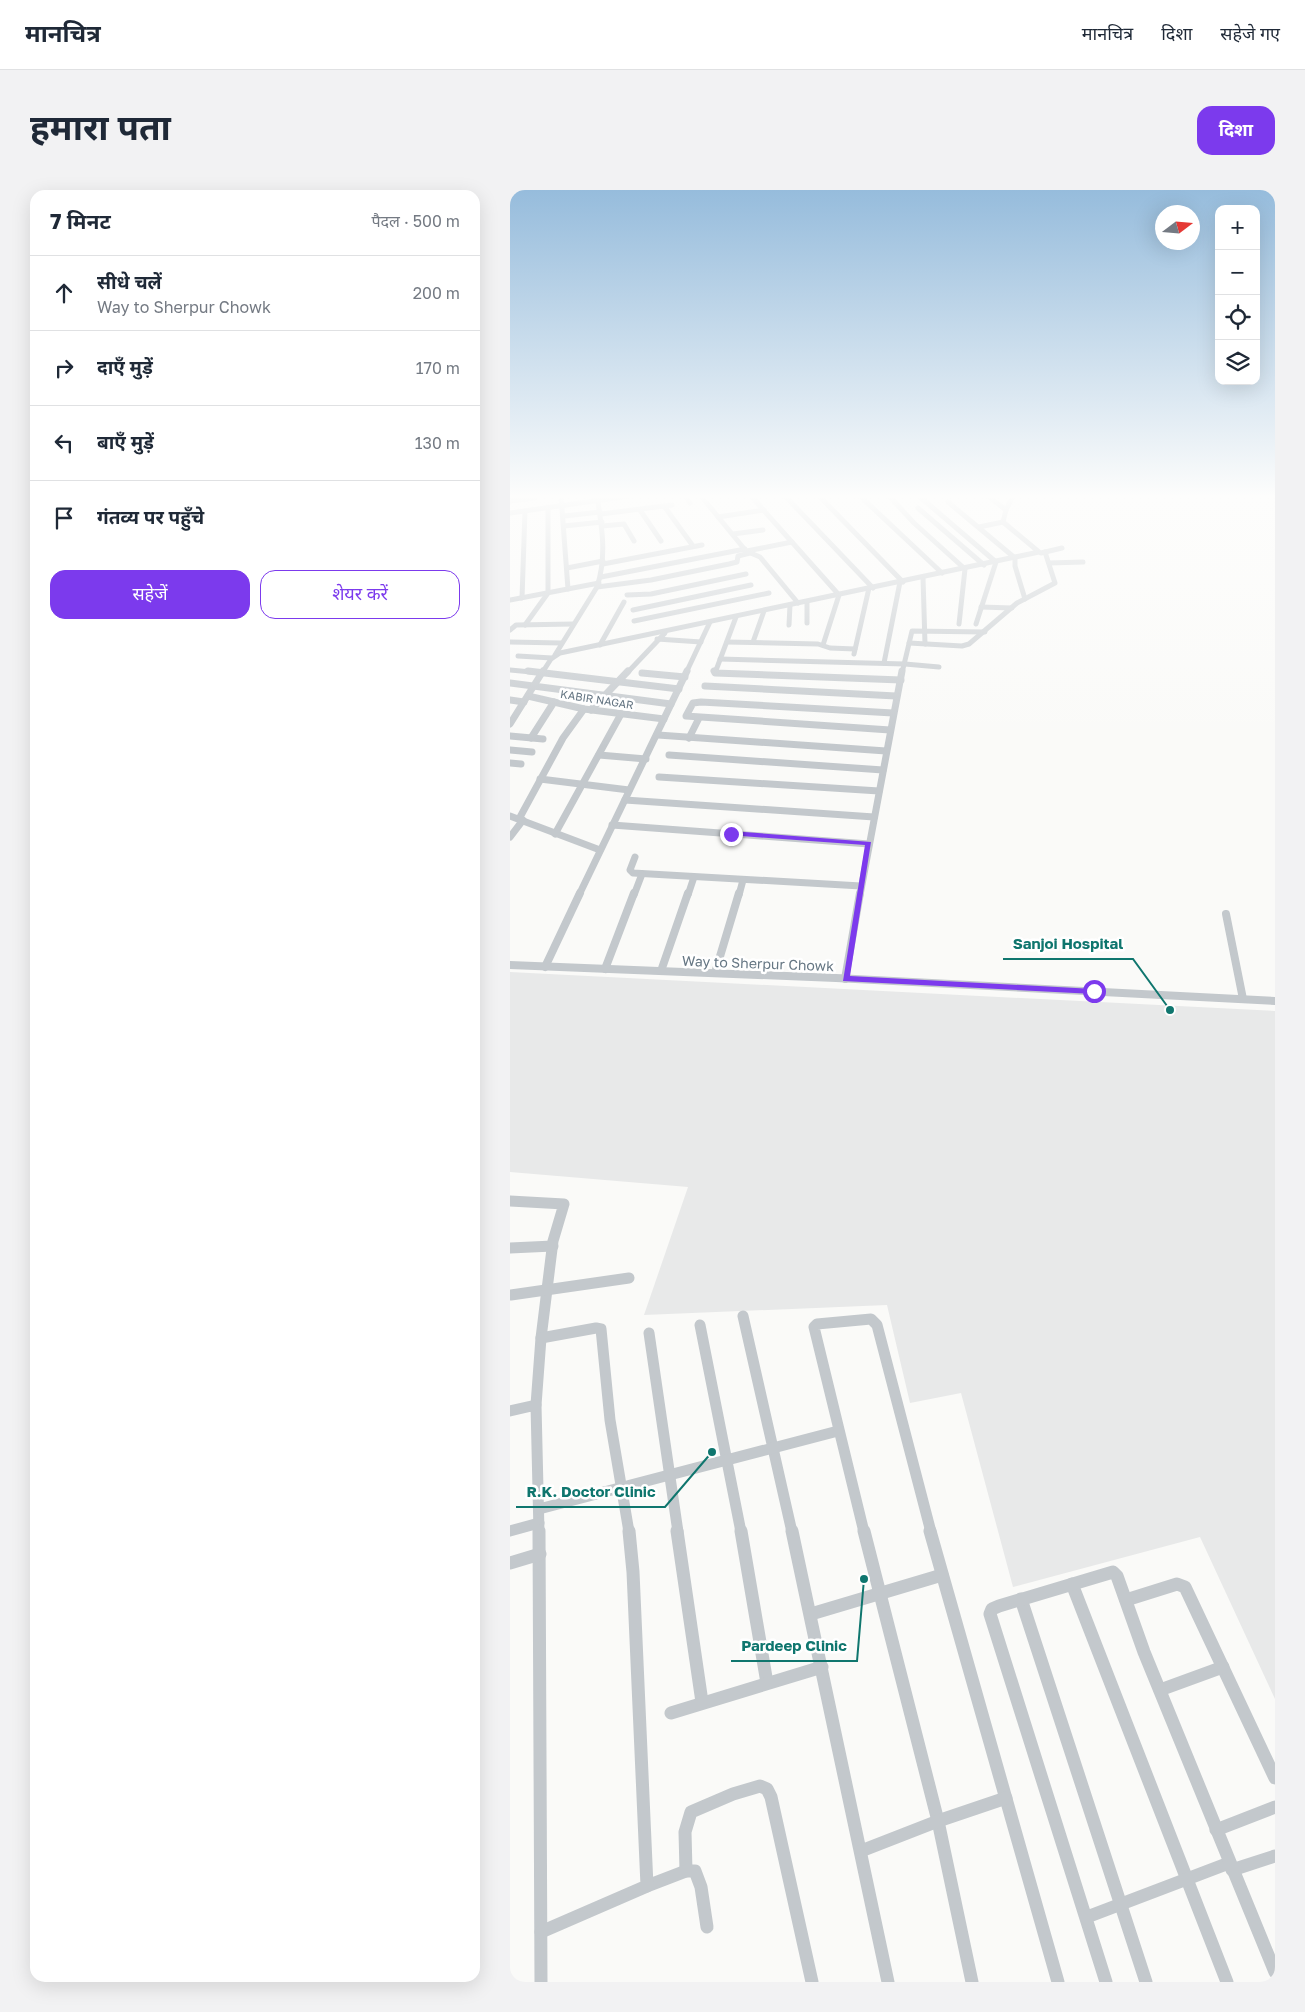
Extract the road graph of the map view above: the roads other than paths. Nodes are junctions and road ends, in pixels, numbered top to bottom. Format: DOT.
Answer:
graph roads {
  1 [pos="523,580"];
  2 [pos="549,580"];
  3 [pos="568,580"];
  4 [pos="610,580"];
  5 [pos="625,580"];
  6 [pos="681,580"];
  7 [pos="721,580"];
  8 [pos="778,580"];
  9 [pos="825,580"];
  10 [pos="863,580"];
  11 [pos="899,580"];
  12 [pos="912,580"];
  13 [pos="924,580"];
  14 [pos="964,580"];
  15 [pos="990,580"];
  16 [pos="1019,580"];
  17 [pos="1054,580"];
  18 [pos="599,582"];
  19 [pos="901,582"];
  20 [pos="751,586"];
  21 [pos="688,587"];
  22 [pos="871,588"];
  23 [pos="568,589"];
  24 [pos="548,593"];
  25 [pos="769,593"];
  26 [pos="627,595"];
  27 [pos="839,595"];
  28 [pos="696,597"];
  29 [pos="522,598"];
  30 [pos="1025,599"];
  31 [pos="510,600"];
  32 [pos="624,602"];
  33 [pos="807,602"];
  34 [pos="798,603"];
  35 [pos="790,605"];
  36 [pos="705,607"];
  37 [pos="981,607"];
  38 [pos="1012,608"];
  39 [pos="634,610"];
  40 [pos="764,611"];
  41 [pos="736,616"];
  42 [pos="634,621"];
  43 [pos="712,621"];
  44 [pos="807,623"];
  45 [pos="573,624"];
  46 [pos="959,624"];
  47 [pos="976,624"];
  48 [pos="525,625"];
  49 [pos="789,625"];
  50 [pos="510,630"];
  51 [pos="926,630"];
  52 [pos="667,631"];
  53 [pos="985,632"];
  54 [pos="657,639"];
  55 [pos="510,642"];
  56 [pos="701,642"];
  57 [pos="727,642"];
  58 [pos="753,642"];
  59 [pos="561,643"];
  60 [pos="910,643"];
  61 [pos="925,644"];
  62 [pos="600,645"];
  63 [pos="823,645"];
  64 [pos="856,648"];
  65 [pos="518,656"];
  66 [pos="554,656"];
  67 [pos="720,659"];
  68 [pos="852,662"];
  69 [pos="884,663"];
  70 [pos="905,664"];
  71 [pos="939,667"];
  72 [pos="510,670"];
  73 [pos="543,672"];
  74 [pos="642,673"];
  75 [pos="685,677"];
  76 [pos="901,680"];
  77 [pos="510,683"];
  78 [pos="617,683"];
  79 [pos="534,686"];
  80 [pos="705,686"];
  81 [pos="679,689"];
  82 [pos="603,696"];
  83 [pos="896,696"];
  84 [pos="526,699"];
  85 [pos="510,700"];
  86 [pos="554,702"];
  87 [pos="671,704"];
  88 [pos="588,709"];
  89 [pos="893,713"];
  90 [pos="621,714"];
  91 [pos="699,718"];
  92 [pos="664,719"];
  93 [pos="510,722"];
  94 [pos="890,730"];
  95 [pos="658,735"];
  96 [pos="510,736"];
  97 [pos="531,738"];
  98 [pos="689,738"];
  99 [pos="543,739"];
  100 [pos="510,750"];
  101 [pos="886,751"];
  102 [pos="532,752"];
  103 [pos="599,755"];
  104 [pos="669,755"];
  105 [pos="646,759"];
  106 [pos="510,763"];
  107 [pos="521,764"];
  108 [pos="883,770"];
  109 [pos="659,777"];
  110 [pos="540,779"];
  111 [pos="583,784"];
  112 [pos="629,790"];
  113 [pos="879,792"];
  114 [pos="625,800"];
  115 [pos="510,816"];
  116 [pos="874,817"];
  117 [pos="521,820"];
  118 [pos="612,826"];
  119 [pos="555,834"];
  120 [pos="510,837"];
  121 [pos="869,844"];
  122 [pos="600,850"];
  123 [pos="635,857"];
  124 [pos="642,874"];
  125 [pos="694,877"];
  126 [pos="743,880"];
  127 [pos="861,886"];
  128 [pos="1226,914"];
  129 [pos="510,965"];
  130 [pos="545,967"];
  131 [pos="605,969"];
  132 [pos="661,971"];
  133 [pos="714,973"];
  134 [pos="845,979"];
  135 [pos="1243,999"];
  136 [pos="1275,1001"];
  137 [pos="510,1201"];
  138 [pos="553,1246"];
  139 [pos="510,1248"];
  140 [pos="629,1278"];
  141 [pos="547,1290"];
  142 [pos="511,1295"];
  143 [pos="742,1316"];
  144 [pos="700,1325"];
  145 [pos="649,1333"];
  146 [pos="541,1338"];
  147 [pos="536,1405"];
  148 [pos="510,1411"];
  149 [pos="838,1431"];
  150 [pos="772,1447"];
  151 [pos="728,1461"];
  152 [pos="670,1476"];
  153 [pos="622,1487"];
  154 [pos="539,1509"];
  155 [pos="540,1523"];
  156 [pos="510,1531"];
  157 [pos="540,1554"];
  158 [pos="510,1562"];
  159 [pos="942,1575"];
  160 [pos="1072,1584"];
  161 [pos="879,1593"];
  162 [pos="1021,1599"];
  163 [pos="1126,1600"];
  164 [pos="811,1614"];
  165 [pos="822,1667"];
  166 [pos="1223,1667"];
  167 [pos="767,1683"];
  168 [pos="1160,1690"];
  169 [pos="702,1702"];
  170 [pos="671,1713"];
  171 [pos="1275,1778"];
  172 [pos="1006,1798"];
  173 [pos="1275,1807"];
  174 [pos="938,1821"];
  175 [pos="1216,1830"];
  176 [pos="862,1851"];
  177 [pos="1275,1856"];
  178 [pos="1231,1866"];
  179 [pos="686,1871"];
  180 [pos="1187,1879"];
  181 [pos="647,1886"];
  182 [pos="1120,1905"];
  183 [pos="1088,1918"];
  184 [pos="707,1927"];
  185 [pos="541,1932"];
  186 [pos="1275,1972"];
  187 [pos="542,1982"];
  188 [pos="812,1982"];
  189 [pos="888,1982"];
  190 [pos="972,1982"];
  191 [pos="1058,1982"];
  192 [pos="1106,1982"];
  193 [pos="1146,1982"];
  194 [pos="1226,1982"];
  1 -- 29 [label="street"];
  2 -- 24 [label="street"];
  3 -- 23 [label="street"];
  4 -- 18 [label="street"];
  5 -- 18 [label="street"];
  6 -- 21 [label="street"];
  7 -- 21 [label="street"];
  8 -- 34 [label="street"];
  9 -- 27 [label="street"];
  10 -- 22 [label="street"];
  11 -- 19 [label="street"];
  12 -- 19 [label="street"];
  13 -- 51 [label="street"];
  14 -- 46 [label="street"];
  15 -- 37 [label="street"];
  16 -- 30 [label="street"];
  17 -- 30 [label="street"];
  18 -- 23 [label="street"];
  18 -- 45 [label="street"];
  19 -- 22 [label="street"];
  19 -- 69 [label="street"];
  20 -- 28 [label="street"];
  21 -- 26 [label="street"];
  21 -- 28 [label="street"];
  22 -- 27 [label="street"];
  22 -- 64 [label="street"];
  23 -- 24 [label="street"];
  24 -- 29 [label="street"];
  24 -- 48 [label="street"];
  25 -- 36 [label="street"];
  27 -- 33 [label="street"];
  27 -- 63 [label="street"];
  28 -- 36 [label="street"];
  28 -- 39 [label="street"];
  29 -- 31 [label="street"];
  30 -- 38 [label="street"];
  32 -- 62 [label="street"];
  33 -- 34 [label="street"];
  33 -- 44 [label="street"];
  34 -- 35 [label="street"];
  35 -- 40 [label="street"];
  35 -- 49 [label="street"];
  36 -- 42 [label="street"];
  36 -- 43 [label="street"];
  37 -- 38 [label="street"];
  37 -- 47 [label="street"];
  38 -- 53 [label="street"];
  40 -- 41 [label="street"];
  40 -- 58 [label="street"];
  41 -- 43 [label="street"];
  41 -- 57 [label="street"];
  43 -- 52 [label="street"];
  43 -- 56 [label="street"];
  45 -- 48 [label="street"];
  45 -- 59 [label="street"];
  48 -- 50 [label="street"];
  51 -- 53 [label="street"];
  51 -- 60 [label="street"];
  51 -- 61 [label="street"];
  52 -- 54 [label="street"];
  52 -- 62 [label="street"];
  53 -- 61 [label="street"];
  54 -- 56 [label="street"];
  54 -- 78 [label="street"];
  55 -- 59 [label="street"];
  56 -- 75 [label="street"];
  57 -- 58 [label="street"];
  57 -- 67 [label="street"];
  58 -- 63 [label="street"];
  59 -- 66 [label="street"];
  60 -- 61 [label="street"];
  60 -- 70 [label="street"];
  62 -- 66 [label="street"];
  63 -- 64 [label="street"];
  64 -- 68 [label="street"];
  65 -- 66 [label="street"];
  66 -- 73 [label="street"];
  67 -- 68 [label="street"];
  67 -- 76 [label="street"];
  68 -- 69 [label="street"];
  69 -- 70 [label="street"];
  70 -- 71 [label="street"];
  70 -- 76 [label="street"];
  72 -- 73 [label="street"];
  73 -- 78 [label="street"];
  73 -- 79 [label="street"];
  74 -- 75 [label="street"];
  75 -- 81 [label="street"];
  76 -- 83 [label="street"];
  77 -- 79 [label="street"];
  78 -- 81 [label="street"];
  78 -- 82 [label="street"];
  79 -- 82 [label="street"];
  79 -- 84 [label="street"];
  80 -- 83 [label="street"];
  81 -- 87 [label="street"];
  82 -- 87 [label="street"];
  82 -- 88 [label="street"];
  83 -- 89 [label="street"];
  84 -- 85 [label="street, KABIR NAGAR"];
  84 -- 86 [label="street, KABIR NAGAR"];
  84 -- 93 [label="street"];
  86 -- 88 [label="street, KABIR NAGAR"];
  86 -- 97 [label="street"];
  87 -- 92 [label="street"];
  88 -- 90 [label="street, KABIR NAGAR"];
  88 -- 110 [label="street"];
  89 -- 91 [label="street"];
  89 -- 94 [label="street"];
  90 -- 92 [label="street, KABIR NAGAR"];
  90 -- 103 [label="street"];
  91 -- 94 [label="street"];
  91 -- 98 [label="street"];
  92 -- 95 [label="street"];
  94 -- 101 [label="street"];
  95 -- 98 [label="street"];
  95 -- 105 [label="street"];
  96 -- 97 [label="street"];
  97 -- 99 [label="street"];
  98 -- 101 [label="street"];
  100 -- 102 [label="street"];
  101 -- 108 [label="street"];
  103 -- 105 [label="street"];
  103 -- 111 [label="street"];
  104 -- 108 [label="street"];
  105 -- 112 [label="street"];
  106 -- 107 [label="street"];
  108 -- 113 [label="street"];
  109 -- 113 [label="street"];
  110 -- 111 [label="street"];
  110 -- 117 [label="street"];
  111 -- 112 [label="street"];
  111 -- 119 [label="street"];
  112 -- 114 [label="street"];
  113 -- 116 [label="street"];
  114 -- 116 [label="street"];
  114 -- 118 [label="street"];
  115 -- 117 [label="street"];
  116 -- 121 [label="street"];
  117 -- 119 [label="street"];
  117 -- 120 [label="street"];
  118 -- 121 [label="street"];
  118 -- 122 [label="street"];
  119 -- 122 [label="street"];
  121 -- 127 [label="street"];
  122 -- 130 [label="street"];
  123 -- 124 [label="street"];
  124 -- 125 [label="street"];
  124 -- 131 [label="street"];
  125 -- 126 [label="street"];
  125 -- 132 [label="street"];
  126 -- 127 [label="street"];
  126 -- 133 [label="street"];
  127 -- 134 [label="street"];
  128 -- 135 [label="street"];
  129 -- 130 [label="street, Way to Sherpur Chowk"];
  130 -- 131 [label="street, Way to Sherpur Chowk"];
  131 -- 132 [label="street, Way to Sherpur Chowk"];
  132 -- 133 [label="street, Way to Sherpur Chowk"];
  133 -- 134 [label="street, Way to Sherpur Chowk"];
  134 -- 135 [label="street, Way to Sherpur Chowk"];
  135 -- 136 [label="street, Way to Sherpur Chowk"];
  137 -- 138 [label="street"];
  138 -- 139 [label="street"];
  138 -- 141 [label="street"];
  140 -- 141 [label="street"];
  141 -- 142 [label="street"];
  141 -- 146 [label="street"];
  143 -- 150 [label="street"];
  144 -- 151 [label="street"];
  145 -- 152 [label="street"];
  146 -- 147 [label="street"];
  146 -- 153 [label="street"];
  147 -- 148 [label="street"];
  147 -- 154 [label="street"];
  149 -- 150 [label="street"];
  149 -- 159 [label="street"];
  149 -- 161 [label="street"];
  150 -- 151 [label="street"];
  150 -- 164 [label="street"];
  151 -- 152 [label="street"];
  151 -- 167 [label="street"];
  152 -- 153 [label="street"];
  152 -- 169 [label="street"];
  153 -- 154 [label="street"];
  153 -- 181 [label="street"];
  154 -- 155 [label="street"];
  155 -- 156 [label="street"];
  155 -- 157 [label="street"];
  157 -- 158 [label="street"];
  157 -- 185 [label="street"];
  159 -- 161 [label="street"];
  159 -- 172 [label="street"];
  160 -- 162 [label="street"];
  160 -- 163 [label="street"];
  160 -- 180 [label="street"];
  161 -- 164 [label="street"];
  161 -- 174 [label="street"];
  162 -- 182 [label="street"];
  162 -- 183 [label="street"];
  163 -- 166 [label="street"];
  163 -- 168 [label="street"];
  164 -- 165 [label="street"];
  165 -- 167 [label="street"];
  165 -- 176 [label="street"];
  166 -- 168 [label="street"];
  166 -- 171 [label="street"];
  167 -- 169 [label="street"];
  168 -- 175 [label="street"];
  169 -- 170 [label="street"];
  172 -- 174 [label="street"];
  172 -- 191 [label="street"];
  173 -- 175 [label="street"];
  174 -- 176 [label="street"];
  174 -- 190 [label="street"];
  175 -- 178 [label="street"];
  176 -- 189 [label="street"];
  177 -- 178 [label="street"];
  178 -- 180 [label="street"];
  178 -- 186 [label="street"];
  179 -- 181 [label="street"];
  179 -- 184 [label="street"];
  179 -- 188 [label="street"];
  180 -- 182 [label="street"];
  180 -- 194 [label="street"];
  181 -- 185 [label="street"];
  182 -- 183 [label="street"];
  182 -- 193 [label="street"];
  183 -- 192 [label="street"];
  185 -- 187 [label="street"];
}
